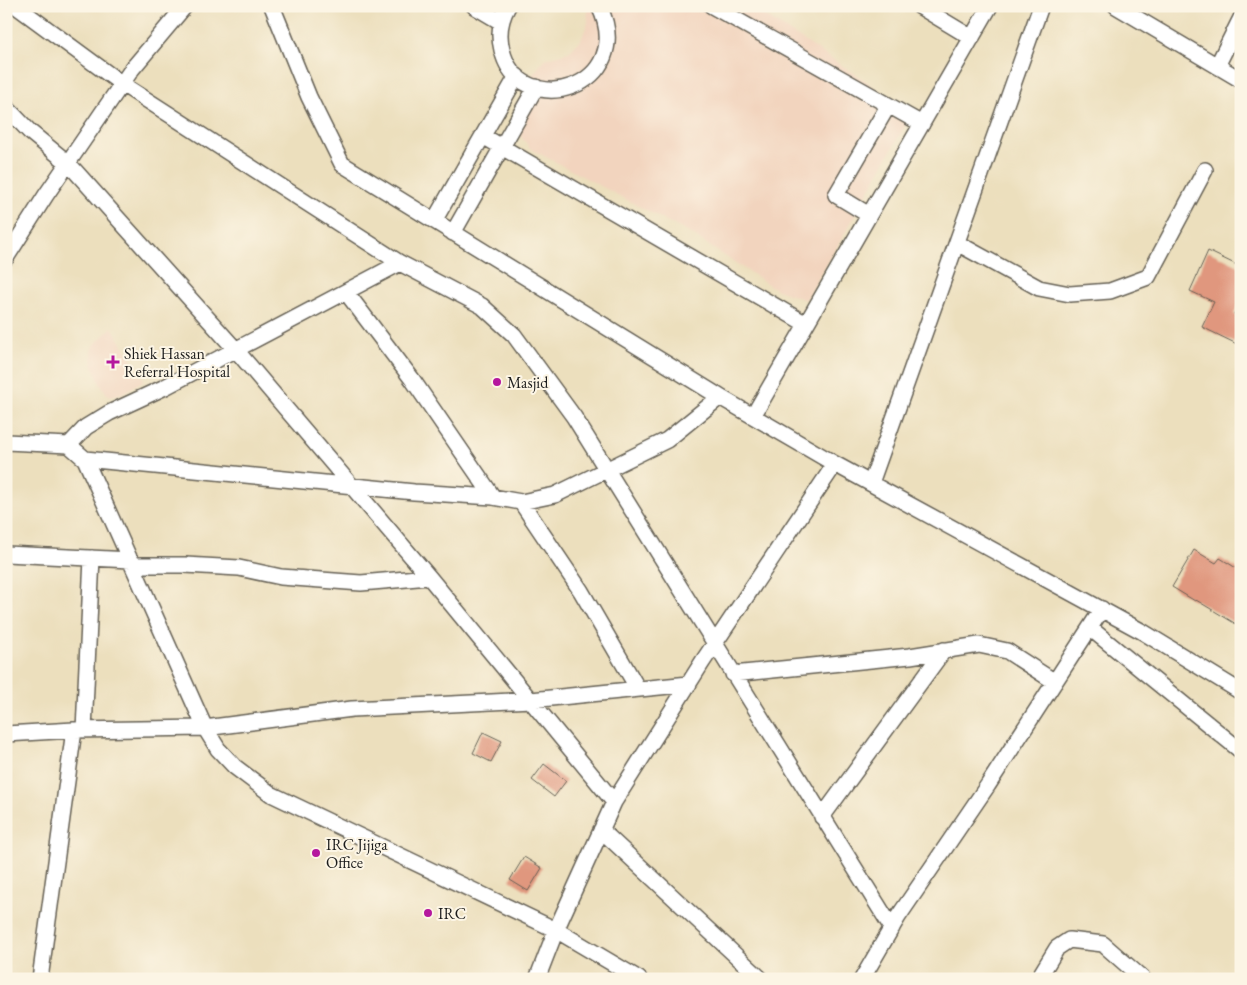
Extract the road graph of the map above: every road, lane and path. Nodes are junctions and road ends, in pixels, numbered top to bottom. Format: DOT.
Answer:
graph roads {
  1 [pos="16,6"];
  2 [pos="185,6"];
  3 [pos="272,6"];
  4 [pos="474,6"];
  5 [pos="508,6"];
  6 [pos="599,6"];
  7 [pos="712,6"];
  8 [pos="919,6"];
  9 [pos="990,6"];
  10 [pos="1042,6"];
  11 [pos="1116,6"];
  12 [pos="1132,10"];
  13 [pos="1241,18"];
  14 [pos="501,22"];
  15 [pos="972,38"];
  16 [pos="1217,66"];
  17 [pos="517,76"];
  18 [pos="1241,80"];
  19 [pos="122,84"];
  20 [pos="536,88"];
  21 [pos="888,106"];
  22 [pos="6,107"];
  23 [pos="922,124"];
  24 [pos="483,136"];
  25 [pos="502,147"];
  26 [pos="68,163"];
  27 [pos="1205,170"];
  28 [pos="869,215"];
  29 [pos="434,221"];
  30 [pos="453,233"];
  31 [pos="957,243"];
  32 [pos="6,258"];
  33 [pos="400,263"];
  34 [pos="346,292"];
  35 [pos="806,324"];
  36 [pos="236,350"];
  37 [pos="720,397"];
  38 [pos="753,416"];
  39 [pos="6,442"];
  40 [pos="69,445"];
  41 [pos="85,458"];
  42 [pos="835,464"];
  43 [pos="607,470"];
  44 [pos="871,483"];
  45 [pos="350,484"];
  46 [pos="493,497"];
  47 [pos="521,502"];
  48 [pos="6,554"];
  49 [pos="92,558"];
  50 [pos="132,562"];
  51 [pos="428,577"];
  52 [pos="1102,609"];
  53 [pos="1090,628"];
  54 [pos="714,645"];
  55 [pos="944,650"];
  56 [pos="733,674"];
  57 [pos="1055,682"];
  58 [pos="689,684"];
  59 [pos="638,689"];
  60 [pos="1241,692"];
  61 [pos="531,700"];
  62 [pos="205,728"];
  63 [pos="79,730"];
  64 [pos="6,734"];
  65 [pos="1241,751"];
  66 [pos="614,802"];
  67 [pos="822,817"];
  68 [pos="602,830"];
  69 [pos="892,928"];
  70 [pos="556,930"];
  71 [pos="40,979"];
  72 [pos="537,979"];
  73 [pos="639,979"];
  74 [pos="761,979"];
  75 [pos="862,979"];
  76 [pos="1038,979"];
  77 [pos="1143,979"];
  1 -- 19 [label="street"];
  2 -- 19 [label="street"];
  3 -- 29 [label="street"];
  4 -- 14 [label="street"];
  5 -- 14 [label="street"];
  6 -- 20 [label="street"];
  7 -- 21 [label="street"];
  8 -- 15 [label="street"];
  9 -- 15 [label="street"];
  10 -- 31 [label="street"];
  11 -- 12 [label="street"];
  12 -- 16 [label="street"];
  13 -- 16 [label="street"];
  14 -- 17 [label="street"];
  15 -- 23 [label="street"];
  16 -- 18 [label="street"];
  17 -- 20 [label="street"];
  17 -- 24 [label="street"];
  19 -- 26 [label="street"];
  19 -- 33 [label="street"];
  20 -- 25 [label="street"];
  21 -- 23 [label="street"];
  21 -- 28 [label="street"];
  22 -- 26 [label="street"];
  23 -- 28 [label="street"];
  24 -- 25 [label="street"];
  24 -- 29 [label="street"];
  25 -- 30 [label="street"];
  25 -- 35 [label="street"];
  26 -- 32 [label="street"];
  26 -- 36 [label="street"];
  27 -- 31 [label="street"];
  28 -- 35 [label="street"];
  29 -- 30 [label="street"];
  30 -- 37 [label="street"];
  31 -- 44 [label="street"];
  33 -- 34 [label="street"];
  33 -- 43 [label="street"];
  34 -- 36 [label="street"];
  34 -- 46 [label="street"];
  35 -- 38 [label="street"];
  36 -- 40 [label="street"];
  36 -- 45 [label="street"];
  37 -- 38 [label="street"];
  37 -- 43 [label="street"];
  38 -- 42 [label="street"];
  39 -- 40 [label="street"];
  40 -- 41 [label="street"];
  41 -- 45 [label="street"];
  41 -- 50 [label="street"];
  42 -- 44 [label="street"];
  42 -- 54 [label="street"];
  43 -- 47 [label="street"];
  43 -- 54 [label="street"];
  44 -- 52 [label="street"];
  45 -- 46 [label="street"];
  45 -- 51 [label="street"];
  46 -- 47 [label="street"];
  47 -- 59 [label="street"];
  48 -- 49 [label="street"];
  49 -- 50 [label="street"];
  49 -- 63 [label="street"];
  50 -- 51 [label="street"];
  50 -- 62 [label="street"];
  51 -- 61 [label="street"];
  52 -- 53 [label="street"];
  52 -- 60 [label="street"];
  53 -- 57 [label="street"];
  53 -- 65 [label="street"];
  54 -- 56 [label="street"];
  54 -- 58 [label="street"];
  55 -- 56 [label="street"];
  55 -- 57 [label="street"];
  55 -- 67 [label="street"];
  56 -- 67 [label="street"];
  57 -- 69 [label="street"];
  58 -- 59 [label="street"];
  58 -- 66 [label="street"];
  59 -- 61 [label="street"];
  61 -- 62 [label="street"];
  61 -- 66 [label="street"];
  62 -- 63 [label="street"];
  62 -- 70 [label="street"];
  63 -- 64 [label="street"];
  63 -- 71 [label="street"];
  66 -- 68 [label="street"];
  67 -- 69 [label="street"];
  68 -- 70 [label="street"];
  68 -- 74 [label="street"];
  69 -- 75 [label="street"];
  70 -- 72 [label="street"];
  70 -- 73 [label="street"];
  76 -- 77 [label="street"];
}
